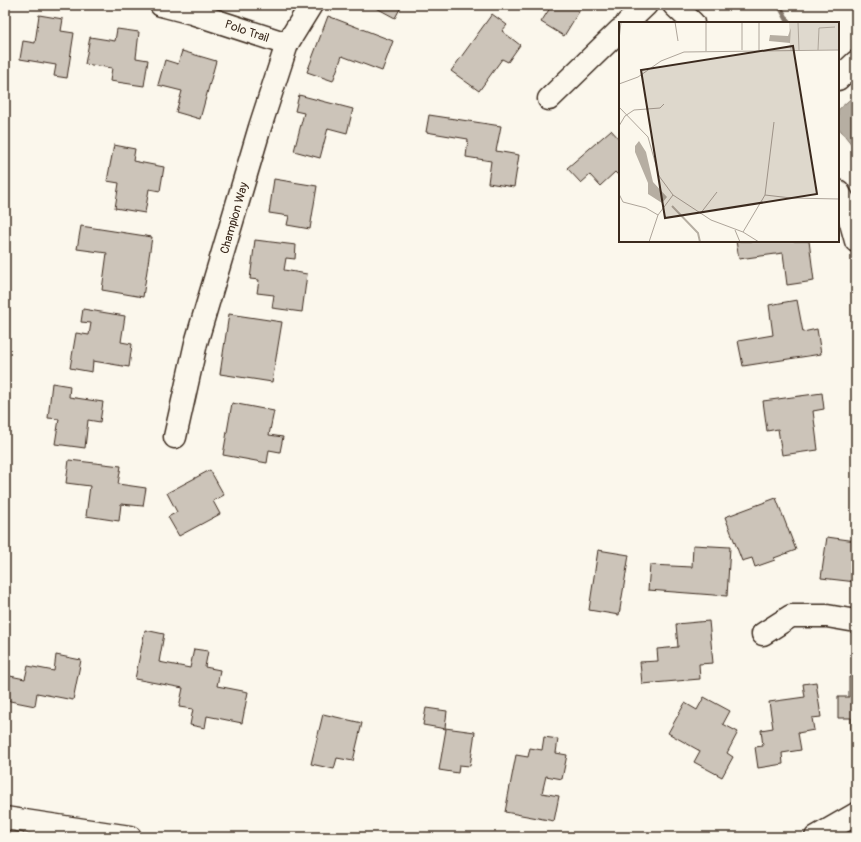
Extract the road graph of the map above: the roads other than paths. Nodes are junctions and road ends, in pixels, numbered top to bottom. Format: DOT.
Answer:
graph roads {
  1 [pos="160,5"];
  2 [pos="311,5"];
  3 [pos="646,5"];
  4 [pos="674,5"];
  5 [pos="628,22"];
  6 [pos="692,22"];
  7 [pos="619,31"];
  8 [pos="287,44"];
  9 [pos="856,62"];
  10 [pos="839,78"];
  11 [pos="549,99"];
  12 [pos="839,193"];
  13 [pos="856,241"];
  14 [pos="175,437"];
  15 [pos="856,621"];
  16 [pos="763,634"];
  17 [pos="856,814"];
  18 [pos="5,818"];
  19 [pos="130,837"];
  20 [pos="816,837"];
  1 -- 8 [label="street, Polo Trail"];
  2 -- 8 [label="street, Champion Way"];
  3 -- 5 [label="street"];
  4 -- 6 [label="street"];
  7 -- 11 [label="street"];
  8 -- 14 [label="street, Champion Way"];
  9 -- 10 [label="street"];
  12 -- 13 [label="street"];
  15 -- 16 [label="street"];
  17 -- 20 [label="street"];
  18 -- 19 [label="street"];
}
